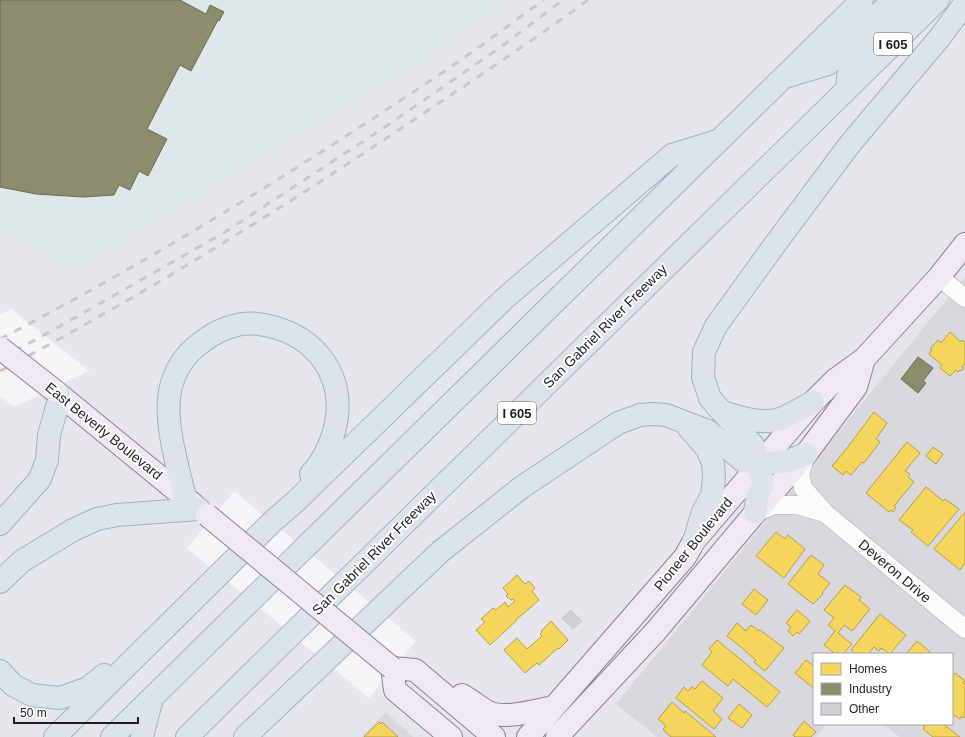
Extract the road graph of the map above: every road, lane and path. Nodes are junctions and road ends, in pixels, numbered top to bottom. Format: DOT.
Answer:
graph roads {
  1 [pos="862,0"];
  2 [pos="893,0"];
  3 [pos="911,0"];
  4 [pos="938,0"];
  5 [pos="965,3"];
  6 [pos="782,78"];
  7 [pos="847,88"];
  8 [pos="720,140"];
  9 [pos="965,244"];
  10 [pos="939,277"];
  11 [pos="965,298"];
  12 [pos="0,348"];
  13 [pos="864,359"];
  14 [pos="58,394"];
  15 [pos="813,402"];
  16 [pos="722,412"];
  17 [pos="682,420"];
  18 [pos="806,454"];
  19 [pos="759,464"];
  20 [pos="197,508"];
  21 [pos="755,513"];
  22 [pos="825,513"];
  23 [pos="272,522"];
  24 [pos="0,524"];
  25 [pos="694,541"];
  26 [pos="0,582"];
  27 [pos="171,622"];
  28 [pos="965,629"];
  29 [pos="392,668"];
  30 [pos="0,671"];
  31 [pos="431,683"];
  32 [pos="152,698"];
  33 [pos="554,707"];
  34 [pos="55,737"];
  35 [pos="112,737"];
  36 [pos="142,737"];
  37 [pos="187,737"];
  38 [pos="244,737"];
  39 [pos="451,737"];
  40 [pos="494,737"];
  41 [pos="528,737"];
  42 [pos="557,737"];
  1 -- 6 [label="highway"];
  2 -- 6 [label="highway"];
  3 -- 7 [label="highway"];
  4 -- 7 [label="highway, San Gabriel River Freeway / I 605"];
  5 -- 16 [label="highway"];
  6 -- 8 [label="highway"];
  7 -- 37 [label="highway, San Gabriel River Freeway / I 605"];
  8 -- 23 [label="highway"];
  8 -- 32 [label="highway"];
  9 -- 10 [label="main road, Pioneer Boulevard"];
  10 -- 11 [label="street"];
  10 -- 13 [label="main road, Pioneer Boulevard"];
  12 -- 14 [label="main road, East Beverly Boulevard, bridge"];
  13 -- 15 [label="main road, Pioneer Boulevard"];
  13 -- 18 [label="main road, Pioneer Boulevard"];
  14 -- 20 [label="main road, East Beverly Boulevard"];
  14 -- 24 [label="highway"];
  15 -- 16 [label="highway"];
  15 -- 19 [label="main road, Pioneer Boulevard"];
  16 -- 19 [label="highway"];
  17 -- 19 [label="highway"];
  17 -- 25 [label="highway"];
  17 -- 38 [label="highway"];
  18 -- 19 [label="highway"];
  18 -- 21 [label="main road, Pioneer Boulevard"];
  18 -- 22 [label="street, Deveron Drive"];
  19 -- 21 [label="highway"];
  19 -- 25 [label="main road, Pioneer Boulevard"];
  20 -- 23 [label="highway"];
  20 -- 26 [label="highway"];
  20 -- 29 [label="main road, East Beverly Boulevard, bridge"];
  21 -- 22 [label="street, Deveron Drive"];
  21 -- 42 [label="main road, Pioneer Boulevard"];
  22 -- 28 [label="street, Deveron Drive"];
  23 -- 27 [label="highway"];
  25 -- 33 [label="main road, Pioneer Boulevard"];
  27 -- 30 [label="highway"];
  27 -- 34 [label="highway"];
  29 -- 31 [label="main road"];
  29 -- 39 [label="main road"];
  31 -- 33 [label="main road"];
  31 -- 40 [label="main road"];
  32 -- 35 [label="highway"];
  32 -- 36 [label="highway"];
  33 -- 41 [label="main road, Pioneer Boulevard"];
}
